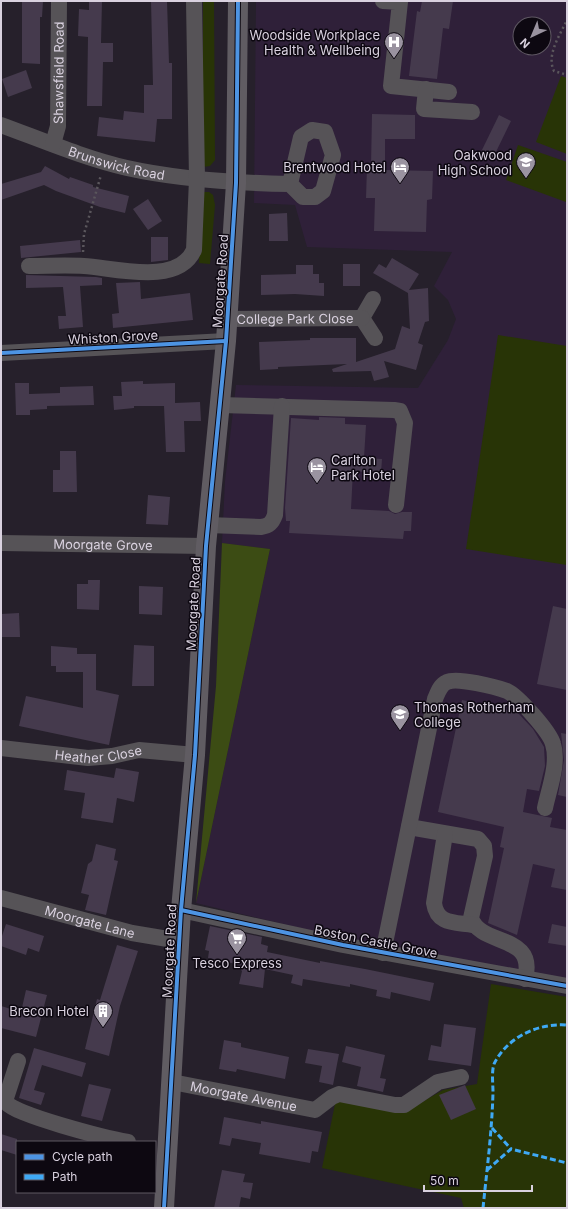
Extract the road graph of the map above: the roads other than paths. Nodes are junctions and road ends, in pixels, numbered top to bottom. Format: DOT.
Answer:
graph roads {
  1 [pos="59,1"];
  2 [pos="194,1"];
  3 [pos="238,1"];
  4 [pos="383,1"];
  5 [pos="426,90"];
  6 [pos="449,92"];
  7 [pos="472,112"];
  8 [pos="1,125"];
  9 [pos="53,144"];
  10 [pos="197,179"];
  11 [pos="236,183"];
  12 [pos="290,184"];
  13 [pos="29,266"];
  14 [pos="373,300"];
  15 [pos="362,318"];
  16 [pos="228,319"];
  17 [pos="375,338"];
  18 [pos="226,341"];
  19 [pos="1,354"];
  20 [pos="220,405"];
  21 [pos="282,406"];
  22 [pos="396,505"];
  23 [pos="208,525"];
  24 [pos="1,542"];
  25 [pos="206,546"];
  26 [pos="1,748"];
  27 [pos="195,755"];
  28 [pos="545,808"];
  29 [pos="409,827"];
  30 [pos="445,834"];
  31 [pos="1,898"];
  32 [pos="182,910"];
  33 [pos="473,925"];
  34 [pos="180,941"];
  35 [pos="384,953"];
  36 [pos="525,979"];
  37 [pos="567,986"];
  38 [pos="18,1061"];
  39 [pos="462,1077"];
  40 [pos="172,1082"];
  41 [pos="99,1139"];
  42 [pos="118,1141"];
  43 [pos="162,1147"];
  44 [pos="164,1208"];
  1 -- 9 [label="street, Shawsfield Road"];
  2 -- 10 [label="street"];
  3 -- 11 [label="main road, Moorgate Road"];
  4 -- 5 [label="street"];
  5 -- 6 [label="street"];
  5 -- 7 [label="street"];
  8 -- 9 [label="street, Brunswick Road"];
  9 -- 10 [label="street, Brunswick Road"];
  10 -- 11 [label="street, Brunswick Road"];
  10 -- 13 [label="street"];
  11 -- 12 [label="street, Brunswick Road"];
  11 -- 16 [label="main road, Moorgate Road"];
  14 -- 15 [label="street, College Park Close"];
  15 -- 16 [label="street, College Park Close"];
  15 -- 17 [label="street, College Park Close"];
  16 -- 18 [label="main road, Moorgate Road"];
  18 -- 19 [label="street, Whiston Grove"];
  18 -- 20 [label="main road, Moorgate Road"];
  20 -- 21 [label="street"];
  20 -- 23 [label="main road, Moorgate Road"];
  21 -- 22 [label="street"];
  21 -- 23 [label="street"];
  23 -- 25 [label="main road, Moorgate Road"];
  24 -- 25 [label="street, Moorgate Grove"];
  25 -- 27 [label="main road, Moorgate Road"];
  26 -- 27 [label="street, Heather Close"];
  27 -- 32 [label="main road, Moorgate Road"];
  28 -- 29 [label="street"];
  29 -- 30 [label="street"];
  29 -- 35 [label="street"];
  30 -- 33 [label="street"];
  30 -- 33 [label="street"];
  31 -- 34 [label="street, Moorgate Lane"];
  32 -- 34 [label="main road, Moorgate Road"];
  32 -- 35 [label="street, Boston Castle Grove"];
  33 -- 36 [label="street"];
  34 -- 40 [label="main road, Moorgate Road"];
  35 -- 36 [label="street, Boston Castle Grove"];
  36 -- 37 [label="street, Boston Castle Grove"];
  38 -- 41 [label="street"];
  39 -- 40 [label="street, Moorgate Avenue"];
  40 -- 43 [label="main road, Moorgate Road"];
  41 -- 42 [label="street"];
  43 -- 44 [label="main road, Moorgate Road"];
}
